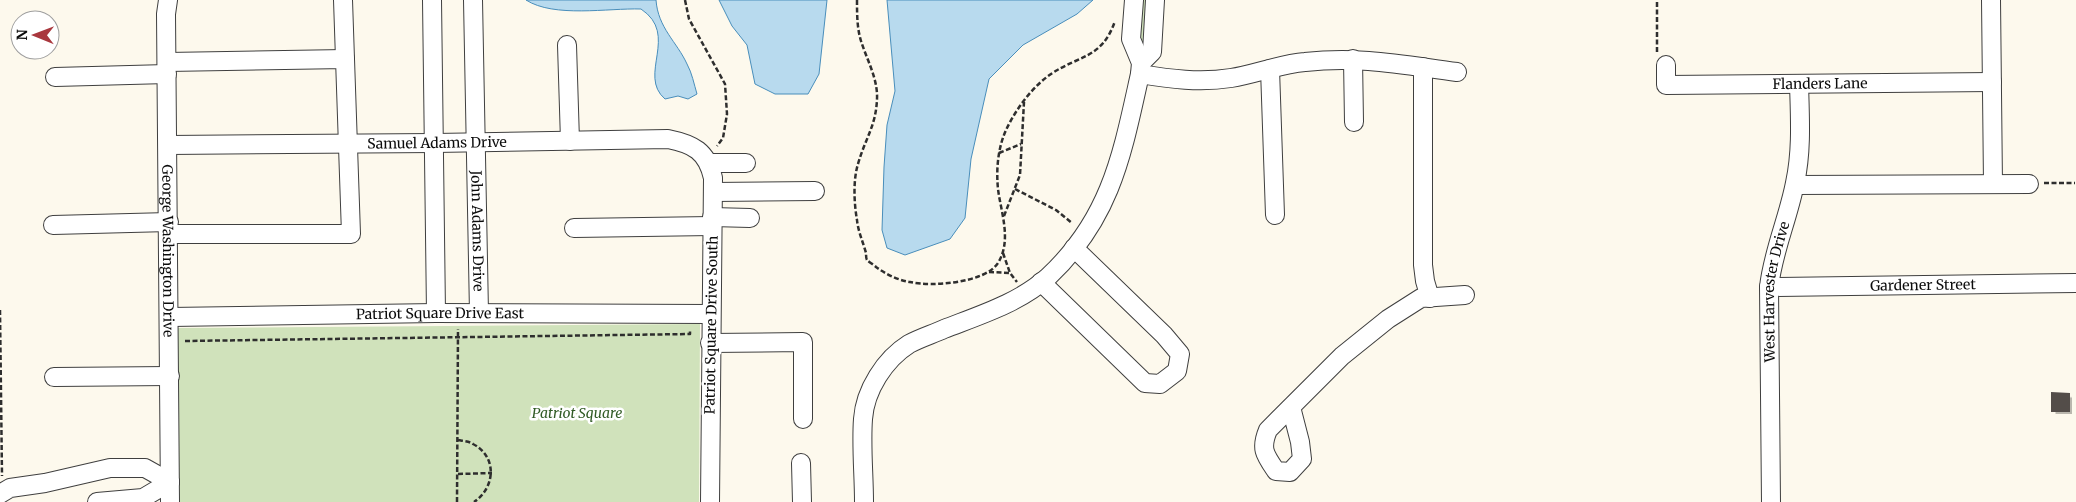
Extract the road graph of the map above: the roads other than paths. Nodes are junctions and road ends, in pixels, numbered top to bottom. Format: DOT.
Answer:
graph roads {
  1 [pos="168,0"];
  2 [pos="344,0"];
  3 [pos="432,0"];
  4 [pos="473,0"];
  5 [pos="1134,0"];
  6 [pos="1155,0"];
  7 [pos="1991,0"];
  8 [pos="567,45"];
  9 [pos="345,59"];
  10 [pos="1353,59"];
  11 [pos="1666,65"];
  12 [pos="1423,67"];
  13 [pos="167,68"];
  14 [pos="1140,69"];
  15 [pos="1270,69"];
  16 [pos="1457,72"];
  17 [pos="55,77"];
  18 [pos="1992,82"];
  19 [pos="1799,84"];
  20 [pos="1354,122"];
  21 [pos="570,141"];
  22 [pos="475,143"];
  23 [pos="168,144"];
  24 [pos="347,144"];
  25 [pos="435,144"];
  26 [pos="709,154"];
  27 [pos="746,162"];
  28 [pos="1993,184"];
  29 [pos="2029,184"];
  30 [pos="1795,185"];
  31 [pos="815,191"];
  32 [pos="713,192"];
  33 [pos="1275,215"];
  34 [pos="750,218"];
  35 [pos="712,222"];
  36 [pos="53,225"];
  37 [pos="169,228"];
  38 [pos="574,228"];
  39 [pos="1074,248"];
  40 [pos="1041,282"];
  41 [pos="2076,283"];
  42 [pos="1769,287"];
  43 [pos="1465,295"];
  44 [pos="1430,298"];
  45 [pos="436,313"];
  46 [pos="479,313"];
  47 [pos="710,314"];
  48 [pos="170,317"];
  49 [pos="710,343"];
  50 [pos="170,376"];
  51 [pos="54,377"];
  52 [pos="1291,407"];
  53 [pos="804,419"];
  54 [pos="801,463"];
  55 [pos="170,482"];
  56 [pos="0,494"];
  57 [pos="97,502"];
  58 [pos="170,502"];
  59 [pos="710,502"];
  60 [pos="802,502"];
  61 [pos="864,502"];
  62 [pos="1771,502"];
  1 -- 13 [label="street, George Washington Drive"];
  2 -- 9 [label="street"];
  3 -- 25 [label="street"];
  4 -- 22 [label="street, John Adams Drive"];
  5 -- 14 [label="street"];
  6 -- 14 [label="street"];
  7 -- 18 [label="street"];
  8 -- 21 [label="street"];
  9 -- 13 [label="street"];
  9 -- 24 [label="street"];
  10 -- 12 [label="street"];
  10 -- 15 [label="street"];
  10 -- 20 [label="street"];
  11 -- 19 [label="street, Flanders Lane"];
  12 -- 16 [label="street"];
  12 -- 44 [label="street"];
  13 -- 17 [label="street"];
  13 -- 23 [label="street, George Washington Drive"];
  14 -- 15 [label="street"];
  14 -- 39 [label="street"];
  15 -- 33 [label="street"];
  18 -- 19 [label="street, Flanders Lane"];
  18 -- 28 [label="street"];
  19 -- 30 [label="street, West Harvester Drive"];
  21 -- 22 [label="street, Samuel Adams Drive"];
  21 -- 26 [label="street, Samuel Adams Drive"];
  22 -- 25 [label="street, Samuel Adams Drive"];
  22 -- 46 [label="street, John Adams Drive"];
  23 -- 24 [label="street, Samuel Adams Drive"];
  23 -- 37 [label="street, George Washington Drive"];
  24 -- 25 [label="street, Samuel Adams Drive"];
  24 -- 37 [label="street"];
  25 -- 45 [label="street"];
  26 -- 27 [label="street"];
  26 -- 32 [label="street, Patriot Square Drive South"];
  28 -- 29 [label="street"];
  28 -- 30 [label="street"];
  30 -- 42 [label="street, West Harvester Drive"];
  31 -- 32 [label="street"];
  32 -- 35 [label="street, Patriot Square Drive South"];
  34 -- 35 [label="street"];
  35 -- 38 [label="street"];
  35 -- 47 [label="street, Patriot Square Drive South"];
  36 -- 37 [label="street"];
  37 -- 48 [label="street, George Washington Drive"];
  39 -- 40 [label="street"];
  39 -- 40 [label="street"];
  40 -- 61 [label="street"];
  41 -- 42 [label="street, Gardener Street"];
  42 -- 62 [label="street, West Harvester Drive"];
  43 -- 44 [label="street"];
  44 -- 52 [label="street"];
  45 -- 46 [label="street, Patriot Square Drive East"];
  45 -- 48 [label="street, Patriot Square Drive East"];
  46 -- 47 [label="street, Patriot Square Drive East"];
  47 -- 49 [label="street, Patriot Square Drive South"];
  48 -- 50 [label="street, George Washington Drive"];
  49 -- 53 [label="street"];
  49 -- 59 [label="street, Patriot Square Drive South"];
  50 -- 51 [label="street"];
  50 -- 55 [label="street, George Washington Drive"];
  54 -- 60 [label="street"];
  55 -- 56 [label="street"];
  55 -- 57 [label="street"];
  55 -- 58 [label="street, George Washington Drive"];
}
